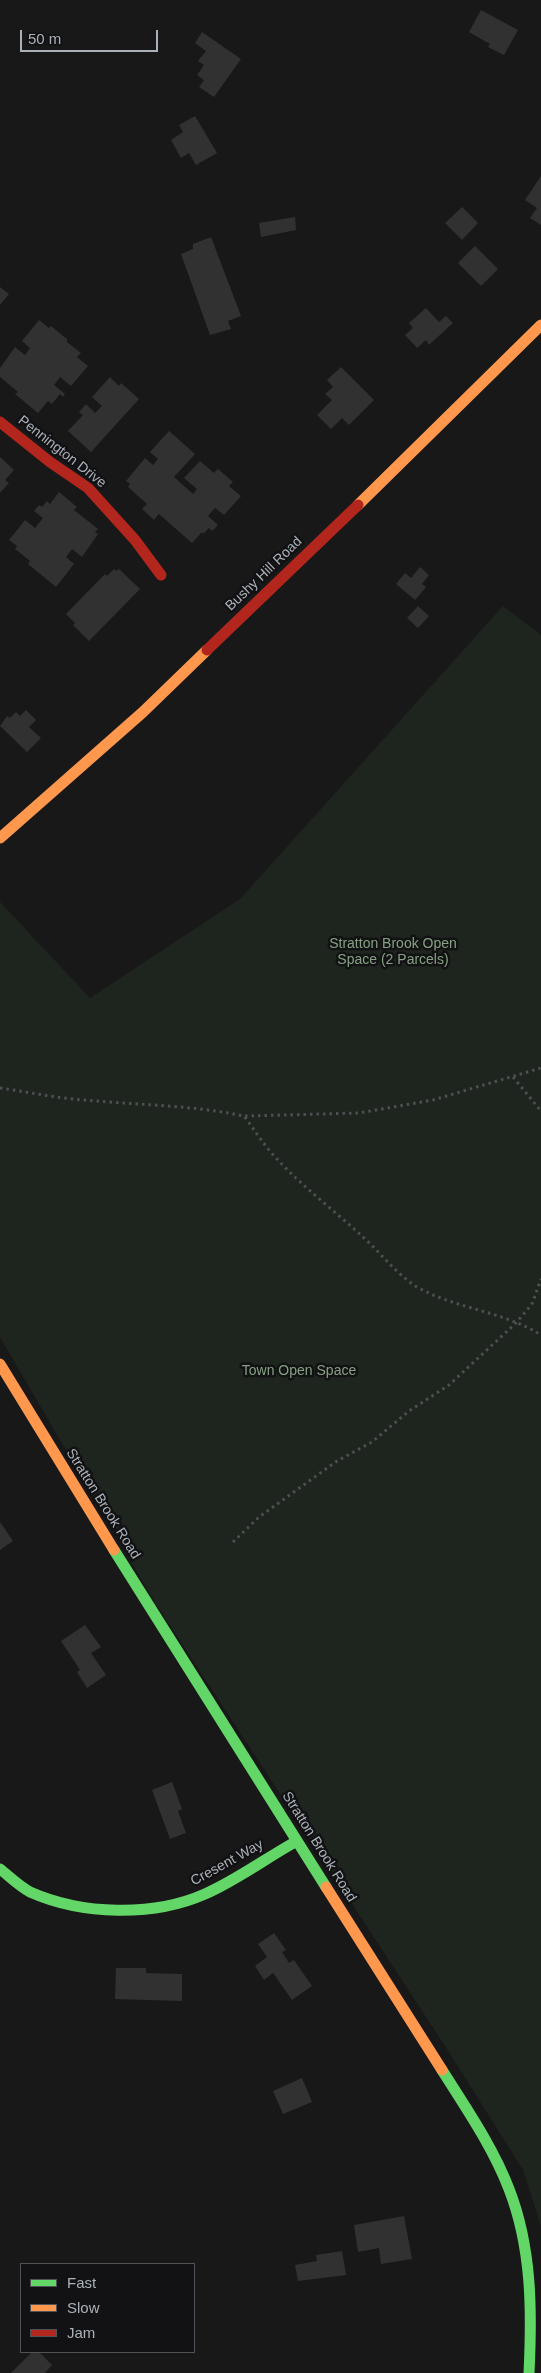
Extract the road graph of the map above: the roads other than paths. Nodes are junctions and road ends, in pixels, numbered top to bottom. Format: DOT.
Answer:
graph roads {
  1 [pos="541,325"];
  2 [pos="0,422"];
  3 [pos="161,575"];
  4 [pos="0,838"];
  5 [pos="0,1364"];
  6 [pos="297,1841"];
  7 [pos="0,1869"];
  8 [pos="529,2373"];
  1 -- 4 [label="street, Bushy Hill Road"];
  2 -- 3 [label="street, Pennington Drive"];
  5 -- 6 [label="street, Stratton Brook Road"];
  6 -- 7 [label="street, Cresent Way"];
  6 -- 8 [label="street, Stratton Brook Road"];
}
